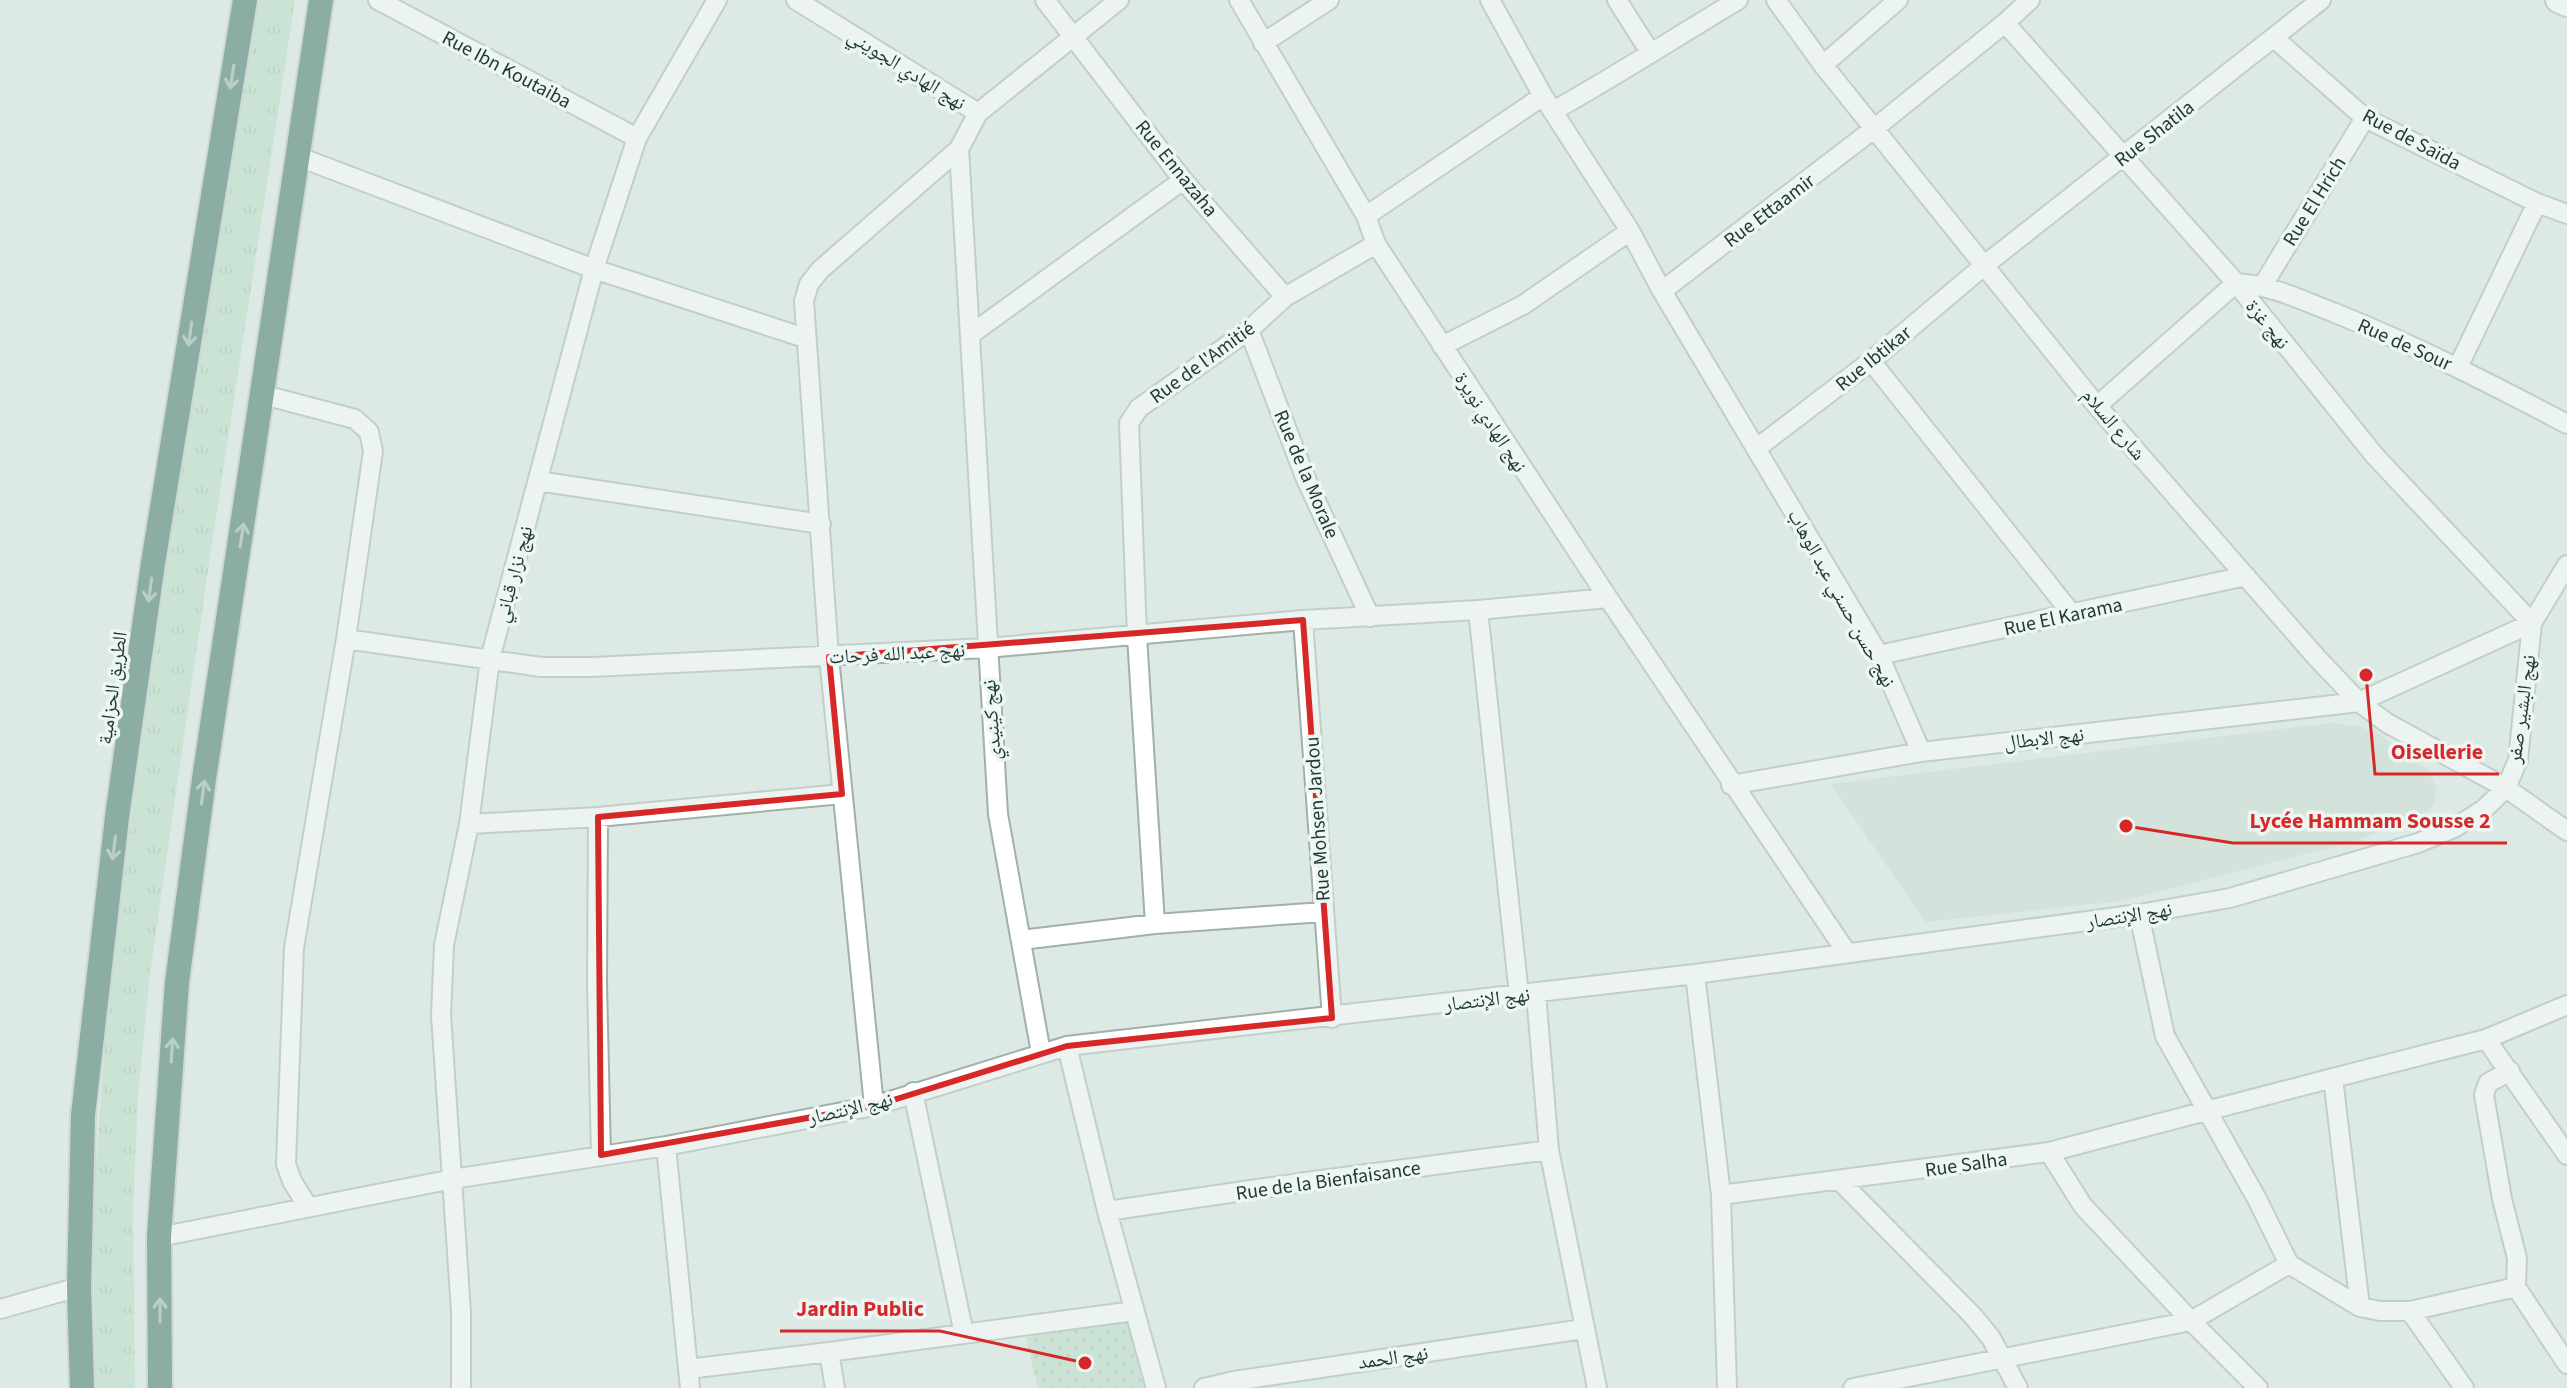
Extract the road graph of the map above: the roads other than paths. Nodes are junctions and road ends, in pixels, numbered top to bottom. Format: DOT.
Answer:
graph roads {
  1 [pos="245,0"];
  2 [pos="321,0"];
  3 [pos="378,0"];
  4 [pos="717,0"];
  5 [pos="796,0"];
  6 [pos="1045,0"];
  7 [pos="1119,0"];
  8 [pos="1239,0"];
  9 [pos="1329,0"];
  10 [pos="1490,0"];
  11 [pos="1617,0"];
  12 [pos="1738,0"];
  13 [pos="1776,0"];
  14 [pos="1898,0"];
  15 [pos="2030,0"];
  16 [pos="2321,0"];
  17 [pos="2558,0"];
  18 [pos="2567,4"];
  19 [pos="2005,23"];
  20 [pos="1073,36"];
  21 [pos="2274,38"];
  22 [pos="1263,43"];
  23 [pos="1650,52"];
  24 [pos="1823,65"];
  25 [pos="1548,104"];
  26 [pos="978,113"];
  27 [pos="2365,118"];
  28 [pos="1875,128"];
  29 [pos="637,138"];
  30 [pos="959,149"];
  31 [pos="2124,156"];
  32 [pos="299,157"];
  33 [pos="1183,180"];
  34 [pos="2537,203"];
  35 [pos="2567,214"];
  36 [pos="1366,216"];
  37 [pos="1630,231"];
  38 [pos="1376,244"];
  39 [pos="1986,264"];
  40 [pos="594,269"];
  41 [pos="2236,283"];
  42 [pos="2263,285"];
  43 [pos="1662,291"];
  44 [pos="1285,297"];
  45 [pos="1249,330"];
  46 [pos="970,335"];
  47 [pos="805,338"];
  48 [pos="1442,346"];
  49 [pos="1871,361"];
  50 [pos="2458,367"];
  51 [pos="264,395"];
  52 [pos="2097,406"];
  53 [pos="2567,424"];
  54 [pos="1757,448"];
  55 [pos="538,481"];
  56 [pos="821,524"];
  57 [pos="2567,565"];
  58 [pos="2246,576"];
  59 [pos="1608,598"];
  60 [pos="1478,610"];
  61 [pos="2072,614"];
  62 [pos="1370,617"];
  63 [pos="1303,620"];
  64 [pos="2532,623"];
  65 [pos="1137,636"];
  66 [pos="346,639"];
  67 [pos="986,648"];
  68 [pos="1879,655"];
  69 [pos="829,657"];
  70 [pos="490,659"];
  71 [pos="2359,702"];
  72 [pos="1921,752"];
  73 [pos="1731,785"];
  74 [pos="2506,788"];
  75 [pos="842,794"];
  76 [pos="598,817"];
  77 [pos="469,824"];
  78 [pos="2567,831"];
  79 [pos="1323,912"];
  80 [pos="2139,914"];
  81 [pos="1155,924"];
  82 [pos="1021,940"];
  83 [pos="1847,953"];
  84 [pos="1695,974"];
  85 [pos="1528,994"];
  86 [pos="2567,1005"];
  87 [pos="1332,1018"];
  88 [pos="2486,1039"];
  89 [pos="1067,1046"];
  90 [pos="1041,1053"];
  91 [pos="2510,1071"];
  92 [pos="2333,1078"];
  93 [pos="913,1092"];
  94 [pos="874,1106"];
  95 [pos="2207,1112"];
  96 [pos="666,1146"];
  97 [pos="1549,1150"];
  98 [pos="2049,1152"];
  99 [pos="601,1155"];
  100 [pos="2567,1155"];
  101 [pos="453,1179"];
  102 [pos="1840,1181"];
  103 [pos="1721,1195"];
  104 [pos="308,1207"];
  105 [pos="1107,1211"];
  106 [pos="159,1237"];
  107 [pos="2289,1264"];
  108 [pos="79,1287"];
  109 [pos="2516,1287"];
  110 [pos="2360,1307"];
  111 [pos="0,1309"];
  112 [pos="1134,1311"];
  113 [pos="2410,1311"];
  114 [pos="2191,1321"];
  115 [pos="1583,1329"];
  116 [pos="964,1334"];
  117 [pos="829,1352"];
  118 [pos="2004,1359"];
  119 [pos="2567,1364"];
  120 [pos="1318,1368"];
  121 [pos="688,1369"];
  122 [pos="82,1388"];
  123 [pos="160,1388"];
  124 [pos="461,1388"];
  125 [pos="690,1388"];
  126 [pos="835,1388"];
  127 [pos="1156,1388"];
  128 [pos="1204,1388"];
  129 [pos="1324,1388"];
  130 [pos="1597,1388"];
  131 [pos="1727,1388"];
  132 [pos="1853,1388"];
  133 [pos="2018,1388"];
  134 [pos="2258,1388"];
  135 [pos="2464,1388"];
  1 -- 108 [label="highway, الطريق الحزامية, one-way"];
  2 -- 32 [label="highway"];
  3 -- 29 [label="street, Rue Ibn Koutaiba"];
  4 -- 29 [label="street, نهج نزار قباني"];
  5 -- 26 [label="street, نهج الهادي الجويني"];
  6 -- 20 [label="street, Rue Ennazaha"];
  7 -- 20 [label="street"];
  8 -- 22 [label="street"];
  9 -- 22 [label="street"];
  10 -- 25 [label="street, نهج حسن حسني عبد الوهاب"];
  11 -- 23 [label="street"];
  12 -- 23 [label="street"];
  13 -- 24 [label="street, شارع السلام"];
  14 -- 24 [label="street"];
  15 -- 19 [label="street, Rue Ettaamir"];
  16 -- 21 [label="street, Rue Shatila"];
  17 -- 18 [label="main road"];
  19 -- 28 [label="street, Rue Ettaamir"];
  19 -- 31 [label="street, نهج غزة"];
  20 -- 26 [label="street"];
  20 -- 33 [label="street, Rue Ennazaha"];
  21 -- 27 [label="street, Rue de Saïda"];
  21 -- 31 [label="street, Rue Shatila"];
  22 -- 36 [label="street"];
  23 -- 25 [label="street"];
  24 -- 28 [label="street, شارع السلام"];
  25 -- 36 [label="street"];
  25 -- 37 [label="street, نهج حسن حسني عبد الوهاب"];
  26 -- 30 [label="street"];
  27 -- 34 [label="street, Rue de Saïda"];
  27 -- 42 [label="street, Rue El Hrich"];
  28 -- 39 [label="street, شارع السلام"];
  28 -- 43 [label="street, Rue Ettaamir"];
  29 -- 40 [label="street, نهج نزار قباني"];
  30 -- 46 [label="street, نهج كينيدي"];
  30 -- 47 [label="street"];
  31 -- 39 [label="street, Rue Shatila"];
  31 -- 41 [label="street, نهج غزة"];
  32 -- 40 [label="street"];
  32 -- 51 [label="highway"];
  33 -- 44 [label="street, Rue Ennazaha"];
  33 -- 46 [label="street"];
  34 -- 35 [label="street, Rue de Saïda"];
  34 -- 50 [label="street"];
  36 -- 38 [label="street"];
  37 -- 43 [label="street, نهج حسن حسني عبد الوهاب"];
  37 -- 48 [label="street"];
  38 -- 44 [label="street, Rue de l'Amitié"];
  38 -- 48 [label="street, نهج الهادي نويرة"];
  39 -- 49 [label="street, Rue Ibtikar"];
  39 -- 52 [label="street, شارع السلام"];
  40 -- 47 [label="street"];
  40 -- 55 [label="street, نهج نزار قباني"];
  41 -- 42 [label="street, Rue de Sour"];
  41 -- 52 [label="street"];
  41 -- 64 [label="street, نهج غزة"];
  42 -- 50 [label="street, Rue de Sour"];
  43 -- 54 [label="street, نهج حسن حسني عبد الوهاب"];
  44 -- 45 [label="street, Rue de l'Amitié"];
  45 -- 62 [label="street, Rue de la Morale"];
  45 -- 65 [label="street, Rue de l'Amitié"];
  46 -- 67 [label="street, نهج كينيدي"];
  47 -- 56 [label="street"];
  48 -- 59 [label="street, نهج الهادي نويرة"];
  49 -- 54 [label="street, Rue Ibtikar"];
  49 -- 61 [label="street"];
  50 -- 53 [label="street, Rue de Sour"];
  51 -- 66 [label="street"];
  106 -- 51 [label="highway, one-way"];
  52 -- 58 [label="street, شارع السلام"];
  54 -- 68 [label="street, نهج حسن حسني عبد الوهاب"];
  55 -- 56 [label="street"];
  55 -- 70 [label="street, نهج نزار قباني"];
  56 -- 69 [label="street"];
  57 -- 64 [label="street, نهج البشير صفر"];
  58 -- 61 [label="street, Rue El Karama"];
  58 -- 71 [label="street, شارع السلام"];
  59 -- 60 [label="street, نهج عبد الله فرحات"];
  59 -- 73 [label="street, نهج الهادي نويرة"];
  60 -- 62 [label="street, نهج عبد الله فرحات"];
  60 -- 85 [label="street"];
  61 -- 68 [label="street, Rue El Karama"];
  62 -- 63 [label="street, نهج عبد الله فرحات"];
  63 -- 65 [label="street, نهج عبد الله فرحات"];
  63 -- 79 [label="street, Rue Mohsen Jardou"];
  64 -- 71 [label="street, نهج الابطال"];
  64 -- 74 [label="street, نهج البشير صفر"];
  65 -- 67 [label="street, نهج عبد الله فرحات"];
  65 -- 81 [label="street, Rue de l'Amitié"];
  66 -- 70 [label="street, نهج عبد الله فرحات"];
  66 -- 104 [label="street"];
  67 -- 69 [label="street, نهج عبد الله فرحات"];
  67 -- 82 [label="street, نهج كينيدي"];
  68 -- 72 [label="street, نهج حسن حسني عبد الوهاب"];
  69 -- 70 [label="street, نهج عبد الله فرحات"];
  69 -- 75 [label="street"];
  70 -- 77 [label="street, نهج نزار قباني"];
  71 -- 72 [label="street, نهج الابطال"];
  71 -- 74 [label="street, شارع السلام"];
  72 -- 73 [label="street, نهج الابطال"];
  73 -- 83 [label="street"];
  74 -- 78 [label="street, نهج البشير صفر"];
  74 -- 80 [label="street, نهج الإنتصار"];
  75 -- 76 [label="street"];
  75 -- 94 [label="street"];
  76 -- 77 [label="street"];
  76 -- 99 [label="street"];
  77 -- 101 [label="street, نهج نزار قباني"];
  79 -- 81 [label="street"];
  79 -- 87 [label="street, Rue Mohsen Jardou"];
  80 -- 83 [label="street, نهج الإنتصار"];
  80 -- 95 [label="street"];
  81 -- 82 [label="street"];
  82 -- 90 [label="street, نهج كينيدي"];
  83 -- 84 [label="street, نهج الإنتصار"];
  84 -- 85 [label="street, نهج الإنتصار"];
  84 -- 103 [label="street"];
  85 -- 87 [label="street, نهج الإنتصار"];
  85 -- 97 [label="street"];
  86 -- 88 [label="street, Rue Salha"];
  87 -- 89 [label="street, نهج الإنتصار"];
  88 -- 91 [label="street"];
  88 -- 92 [label="street, Rue Salha"];
  89 -- 90 [label="street, نهج الإنتصار"];
  89 -- 105 [label="street"];
  90 -- 93 [label="street, نهج الإنتصار"];
  91 -- 100 [label="street"];
  91 -- 109 [label="street"];
  92 -- 95 [label="street, Rue Salha"];
  92 -- 110 [label="street"];
  93 -- 94 [label="street, نهج الإنتصار"];
  93 -- 116 [label="street"];
  94 -- 96 [label="street, نهج الإنتصار"];
  95 -- 98 [label="street, Rue Salha"];
  95 -- 107 [label="street"];
  96 -- 99 [label="street, نهج الإنتصار"];
  96 -- 121 [label="street"];
  97 -- 105 [label="street, Rue de la Bienfaisance"];
  97 -- 115 [label="street"];
  98 -- 102 [label="street, Rue Salha"];
  98 -- 114 [label="street"];
  99 -- 101 [label="street, نهج الإنتصار"];
  101 -- 104 [label="street, نهج الإنتصار"];
  101 -- 124 [label="street, نهج نزار قباني"];
  102 -- 103 [label="street, Rue Salha"];
  102 -- 118 [label="street"];
  103 -- 131 [label="street"];
  104 -- 106 [label="street, نهج الإنتصار"];
  105 -- 112 [label="street"];
  123 -- 106 [label="highway, one-way"];
  107 -- 110 [label="street"];
  107 -- 114 [label="street"];
  108 -- 111 [label="street"];
  108 -- 122 [label="highway, الطريق الحزامية"];
  109 -- 113 [label="street"];
  109 -- 119 [label="street"];
  110 -- 113 [label="street"];
  112 -- 116 [label="street"];
  112 -- 127 [label="street"];
  113 -- 135 [label="street"];
  114 -- 118 [label="street"];
  114 -- 134 [label="street"];
  115 -- 120 [label="street, نهج الحمد"];
  115 -- 130 [label="street"];
  116 -- 117 [label="street"];
  117 -- 121 [label="street"];
  117 -- 126 [label="street"];
  118 -- 132 [label="street"];
  118 -- 133 [label="street"];
  120 -- 128 [label="street, نهج الحمد"];
  120 -- 129 [label="street"];
  121 -- 125 [label="street"];
}
